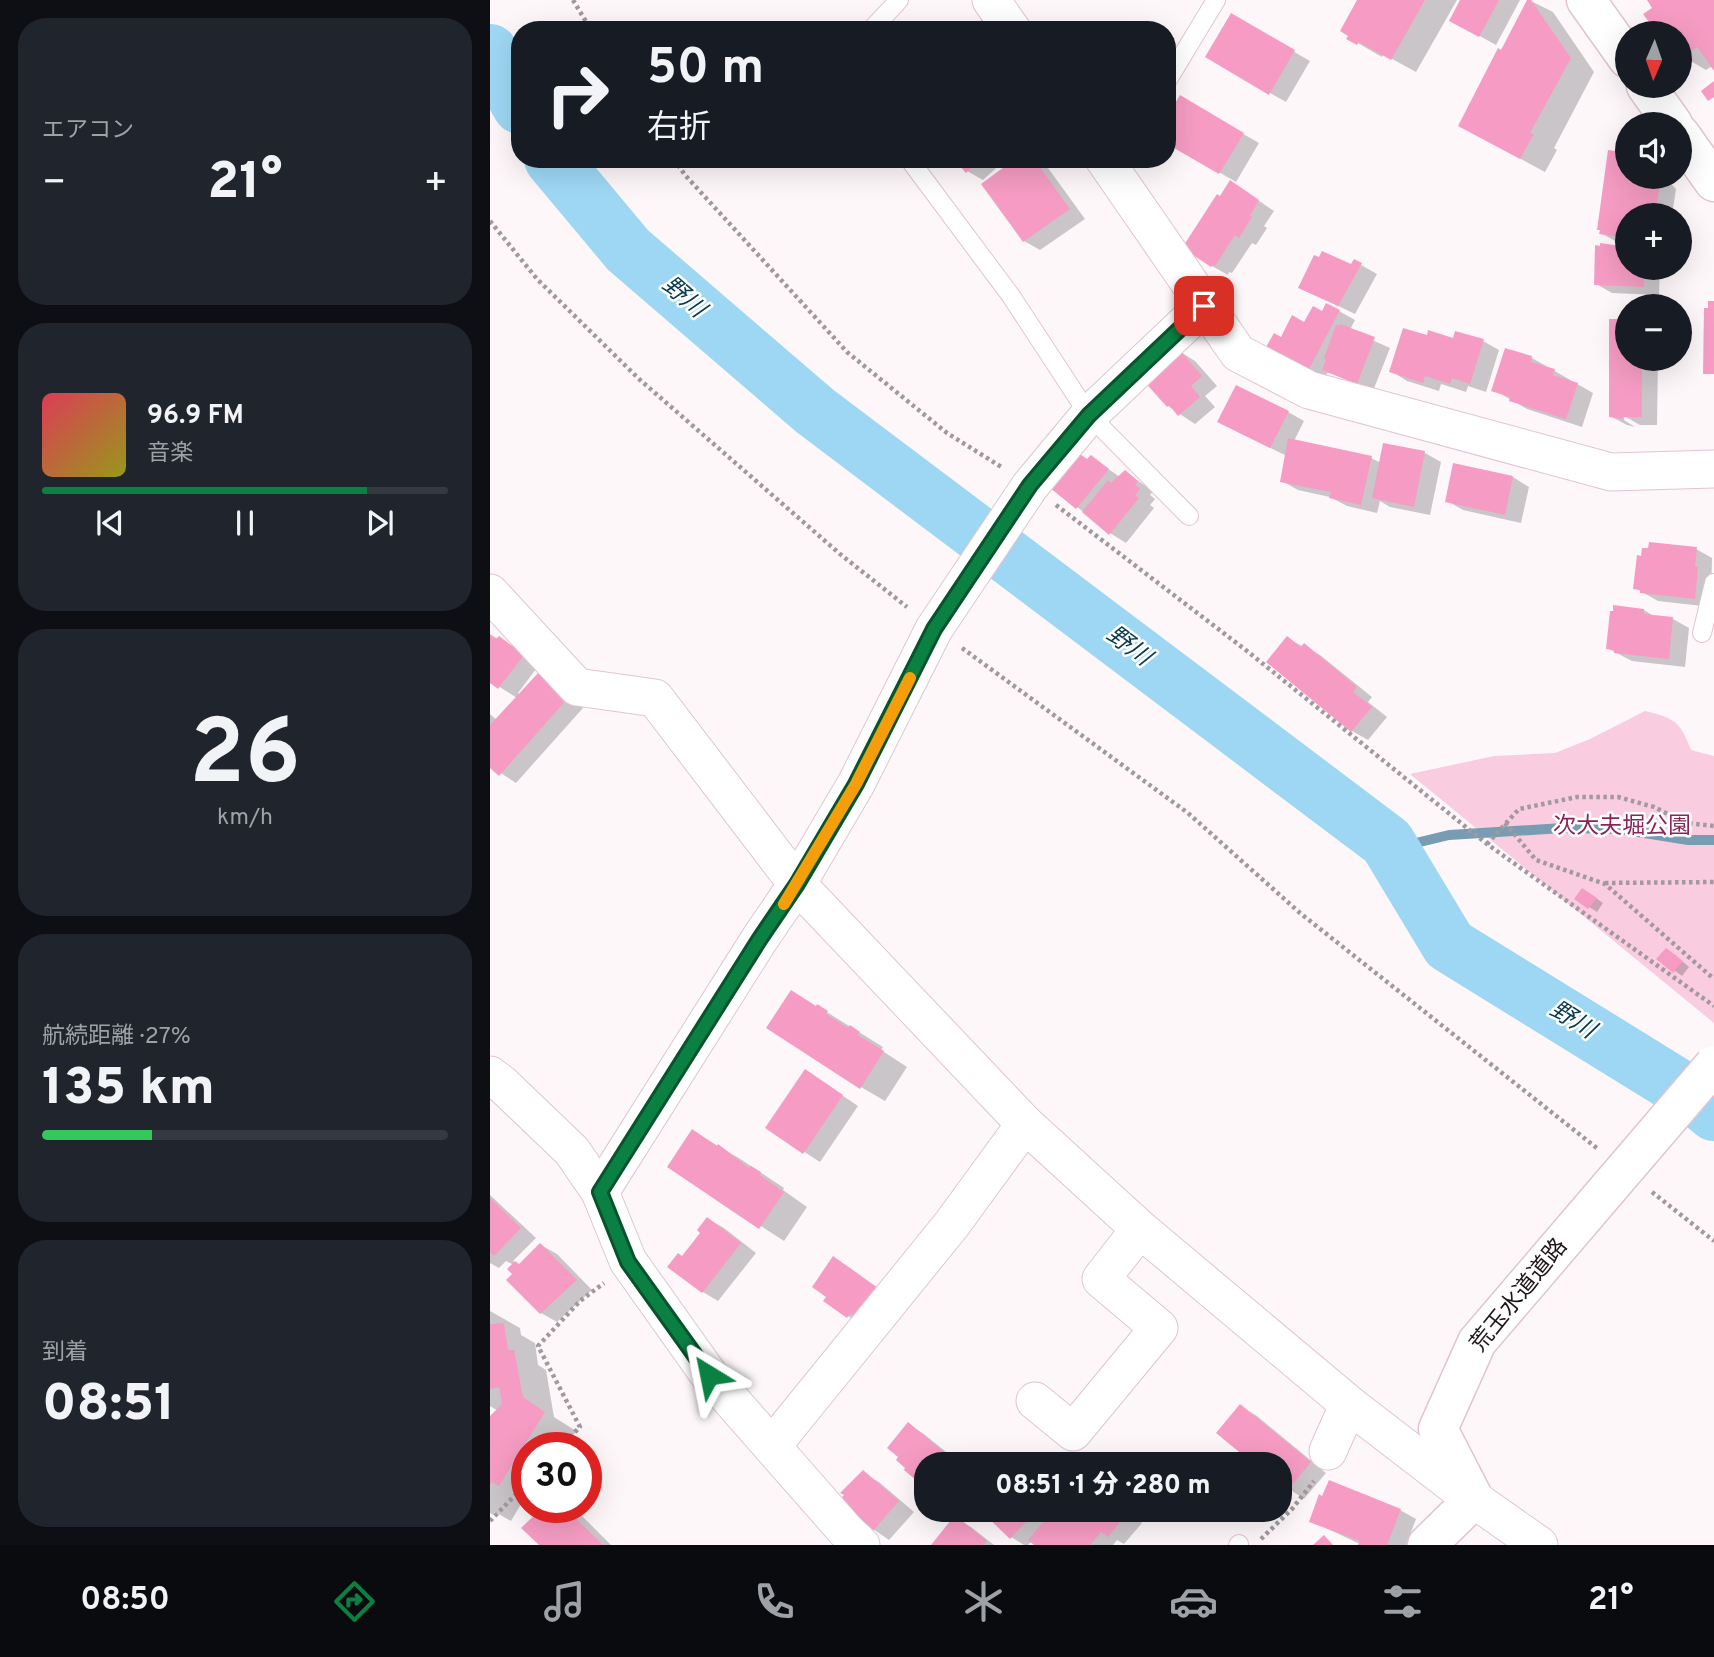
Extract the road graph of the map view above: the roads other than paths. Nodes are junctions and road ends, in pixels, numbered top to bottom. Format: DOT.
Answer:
graph roads {
  1 [pos="899,0"];
  2 [pos="991,0"];
  3 [pos="1216,0"];
  4 [pos="1586,0"];
  5 [pos="880,21"];
  6 [pos="1006,21"];
  7 [pos="1615,41"];
  8 [pos="1176,66"];
  9 [pos="1692,151"];
  10 [pos="916,168"];
  11 [pos="1116,168"];
  12 [pos="1714,182"];
  13 [pos="1204,306"];
  14 [pos="1089,415"];
  15 [pos="1714,469"];
  16 [pos="1189,516"];
  17 [pos="1714,583"];
  18 [pos="490,593"];
  19 [pos="1702,633"];
  20 [pos="797,884"];
  21 [pos="1714,1065"];
  22 [pos="490,1075"];
  23 [pos="1025,1124"];
  24 [pos="600,1192"];
  25 [pos="1140,1228"];
  26 [pos="1035,1401"];
  27 [pos="1351,1406"];
  28 [pos="772,1446"];
  29 [pos="1328,1451"];
  30 [pos="1474,1499"];
  31 [pos="861,1545"];
  32 [pos="1427,1545"];
  33 [pos="1539,1545"];
  1 -- 5 [label="lane"];
  2 -- 6 [label="street"];
  3 -- 8 [label="lane"];
  4 -- 7 [label="main road"];
  9 -- 12 [label="main road"];
  10 -- 14 [label="lane"];
  11 -- 13 [label="street"];
  13 -- 14 [label="street"];
  13 -- 15 [label="street"];
  14 -- 16 [label="lane"];
  14 -- 20 [label="street"];
  17 -- 19 [label="lane"];
  18 -- 20 [label="street"];
  20 -- 23 [label="street"];
  20 -- 24 [label="street"];
  21 -- 30 [label="main road, 荒玉水道道路, bridge"];
  22 -- 24 [label="street"];
  23 -- 25 [label="street"];
  23 -- 28 [label="street"];
  24 -- 28 [label="street"];
  25 -- 26 [label="street"];
  25 -- 27 [label="street"];
  27 -- 29 [label="street"];
  27 -- 30 [label="street"];
  28 -- 31 [label="street"];
  30 -- 32 [label="main road"];
  30 -- 33 [label="street"];
}
